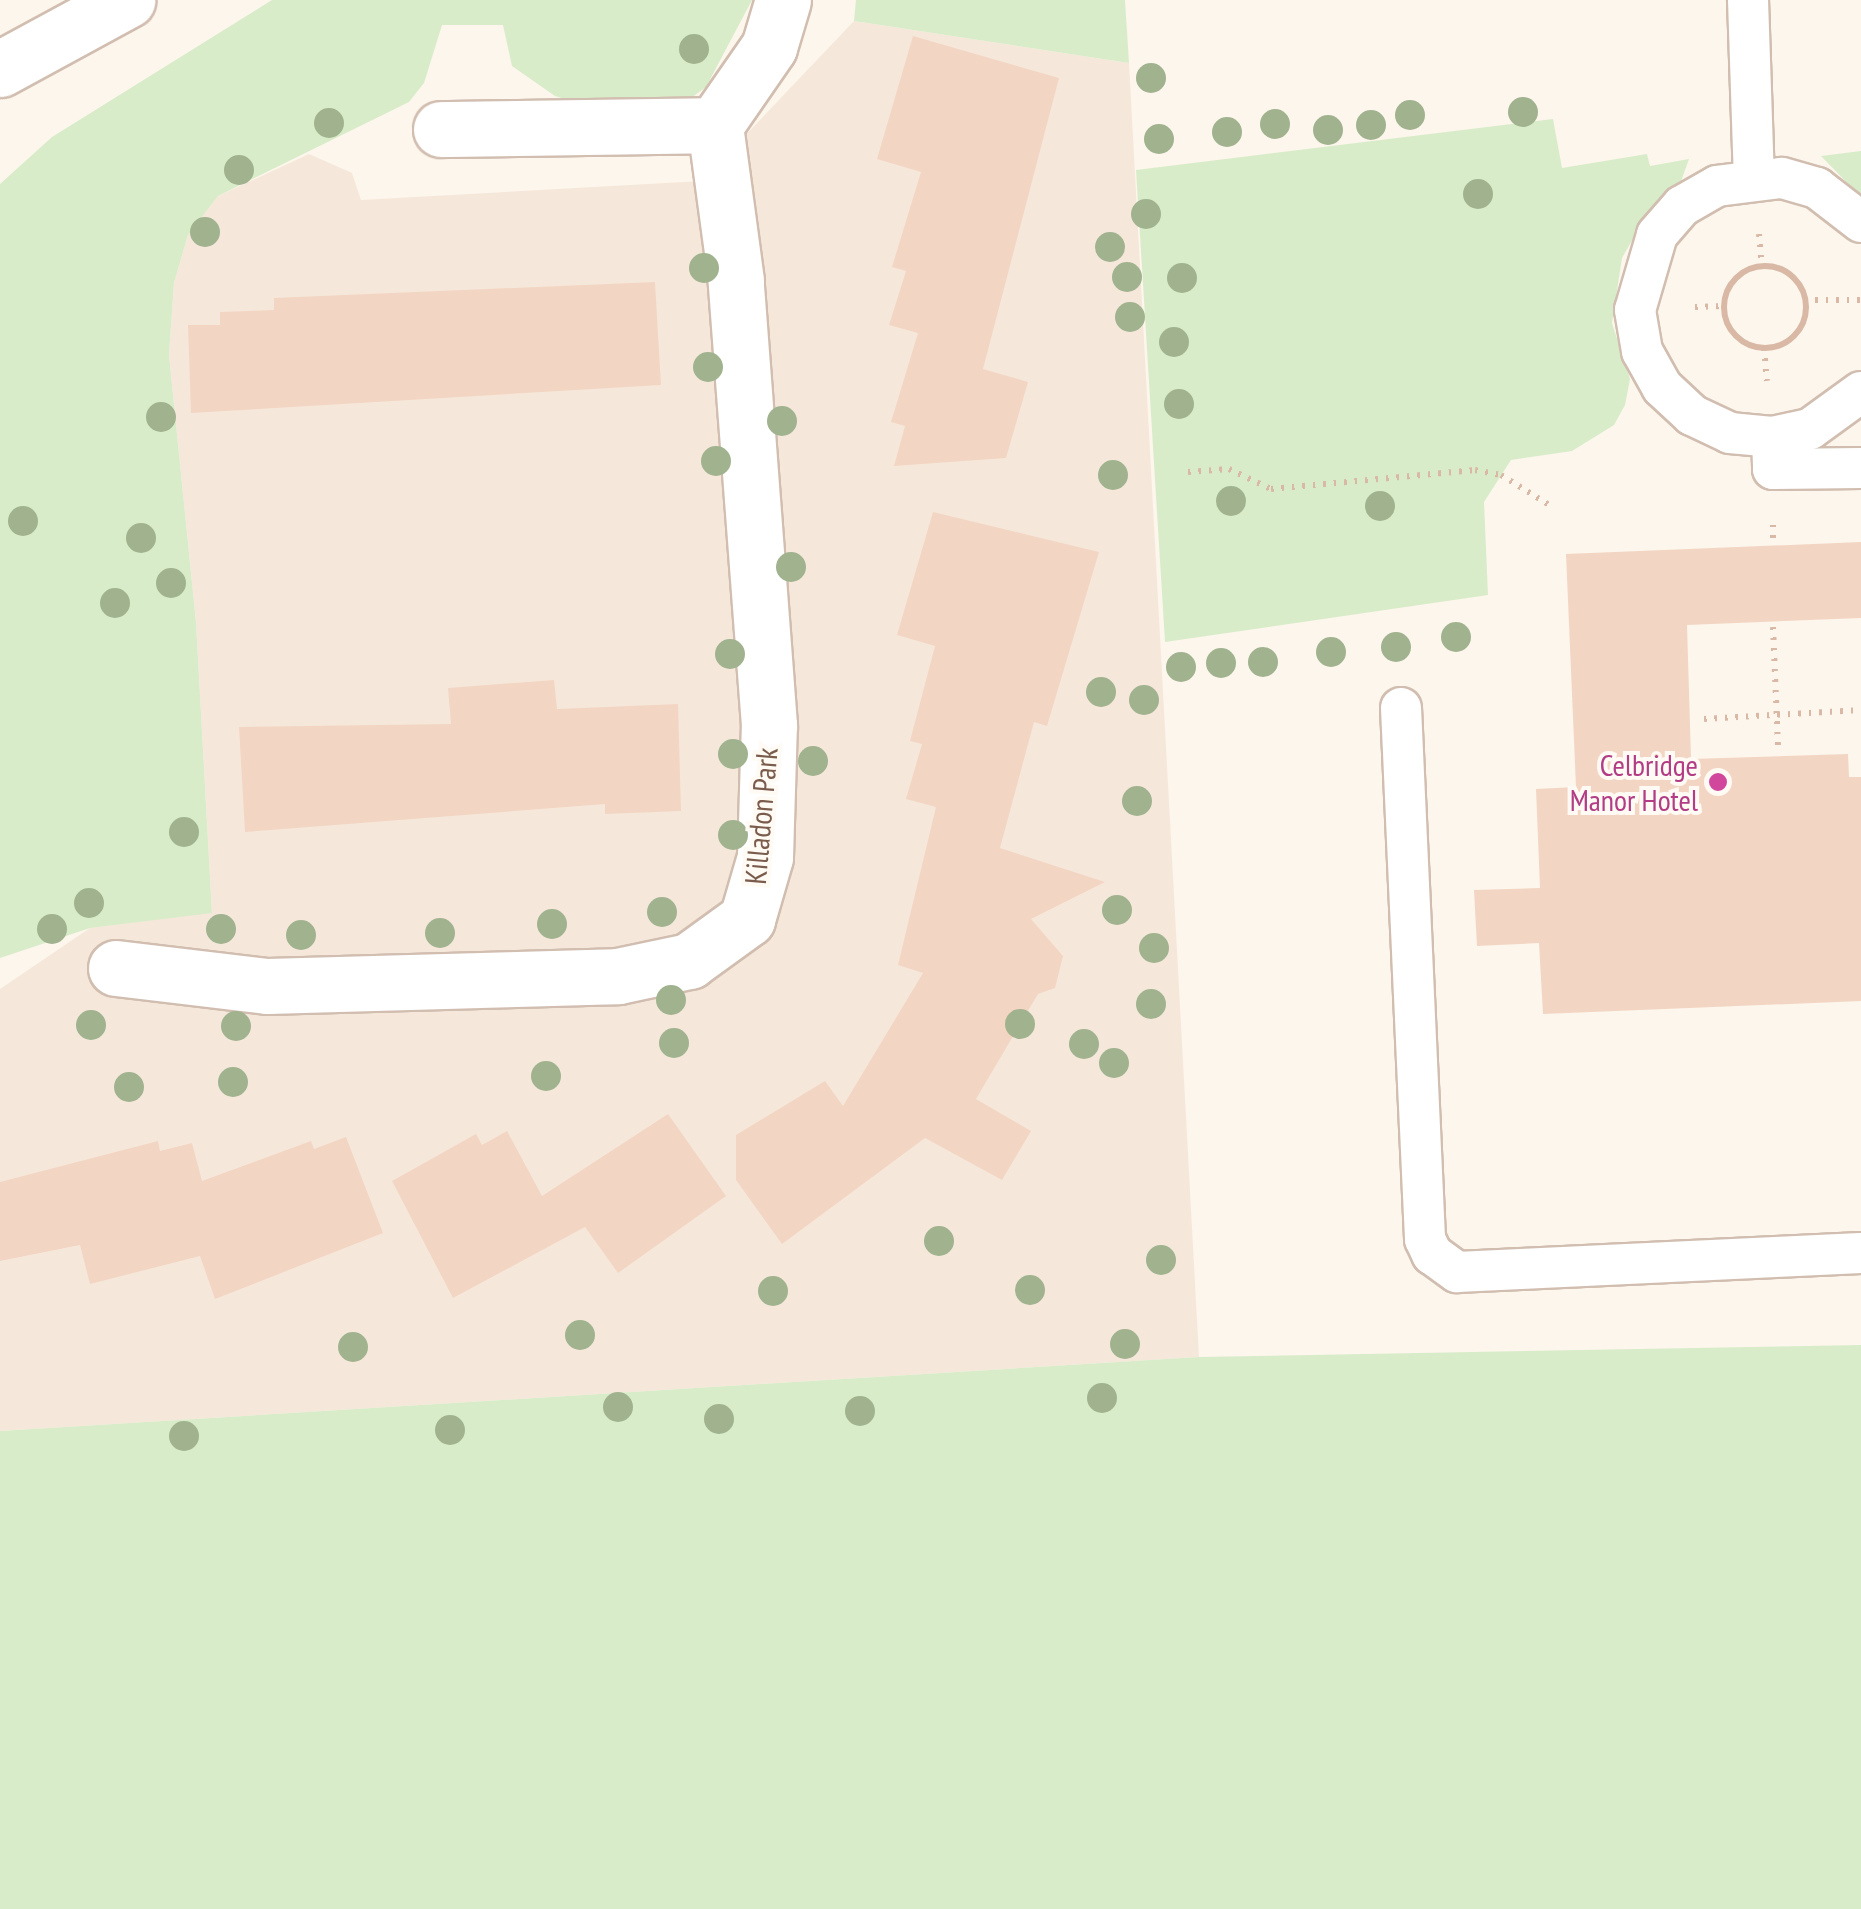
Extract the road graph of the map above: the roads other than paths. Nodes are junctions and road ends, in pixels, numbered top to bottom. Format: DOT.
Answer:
graph roads {
  1 [pos="127,0"];
  2 [pos="783,0"];
  3 [pos="1748,0"];
  4 [pos="0,69"];
  5 [pos="715,125"];
  6 [pos="441,129"];
  7 [pos="1754,178"];
  8 [pos="1861,222"];
  9 [pos="1861,392"];
  10 [pos="1772,437"];
  11 [pos="1861,468"];
  12 [pos="1401,708"];
  13 [pos="116,968"];
  14 [pos="1861,1253"];
  1 -- 4 [label="street"];
  2 -- 5 [label="street"];
  3 -- 7 [label="lane"];
  5 -- 6 [label="street"];
  5 -- 13 [label="street, Killadon Park"];
  7 -- 8 [label="lane"];
  7 -- 10 [label="lane"];
  9 -- 10 [label="lane"];
  10 -- 11 [label="lane"];
  12 -- 14 [label="lane"];
}
